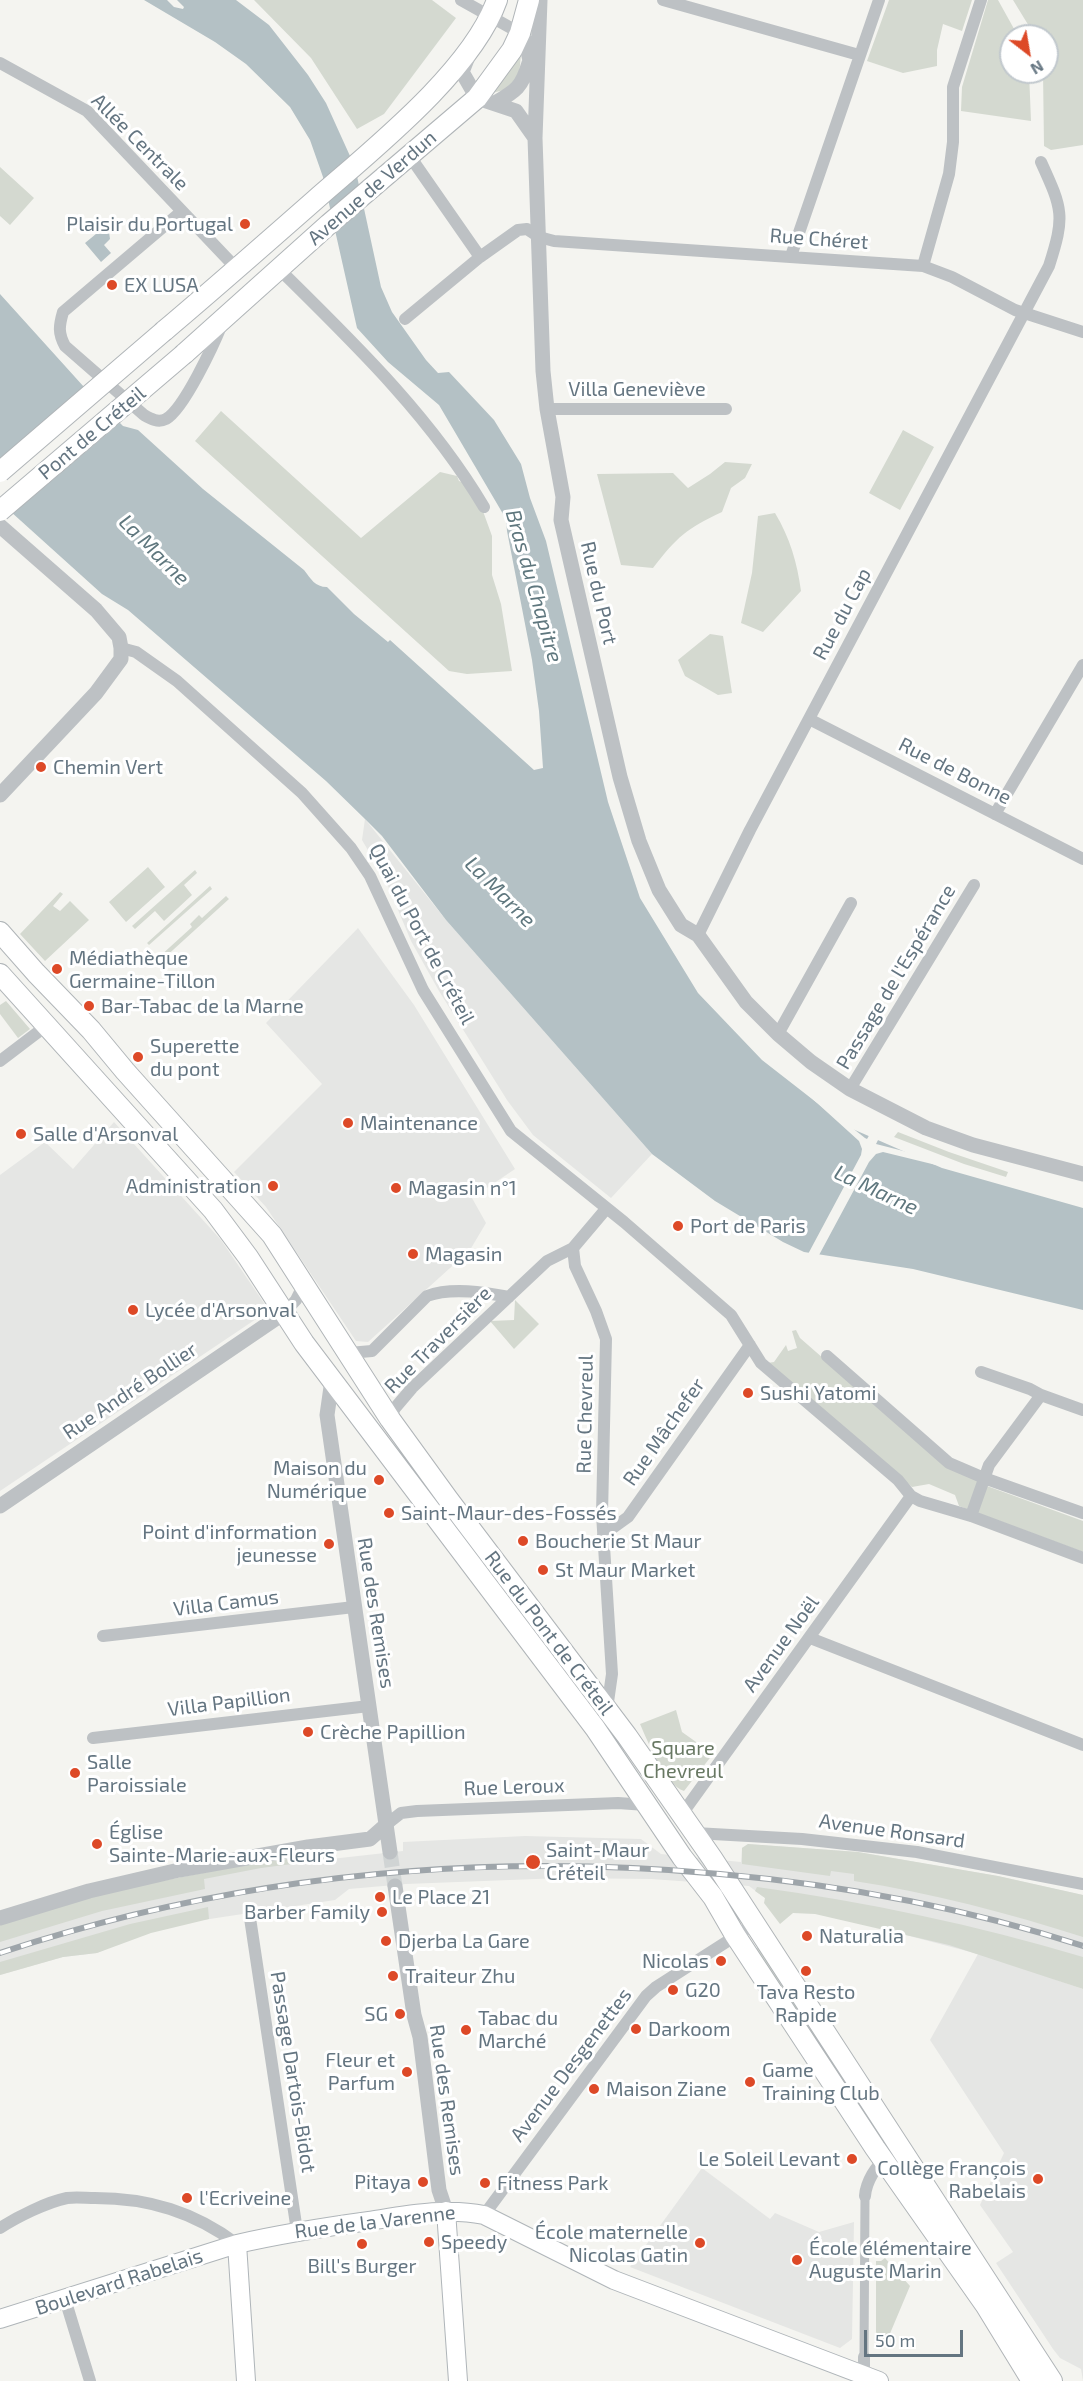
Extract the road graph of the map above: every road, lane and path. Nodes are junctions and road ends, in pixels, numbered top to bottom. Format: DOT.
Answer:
graph roads {
  1 [pos="461,0"];
  2 [pos="529,0"];
  3 [pos="540,0"];
  4 [pos="663,0"];
  5 [pos="879,0"];
  6 [pos="981,0"];
  7 [pos="494,8"];
  8 [pos="520,33"];
  9 [pos="473,45"];
  10 [pos="859,55"];
  11 [pos="0,63"];
  12 [pos="529,63"];
  13 [pos="537,89"];
  14 [pos="486,100"];
  15 [pos="535,138"];
  16 [pos="409,156"];
  17 [pos="1041,162"];
  18 [pos="182,211"];
  19 [pos="539,237"];
  20 [pos="791,256"];
  21 [pos="480,257"];
  22 [pos="923,266"];
  23 [pos="237,269"];
  24 [pos="279,269"];
  25 [pos="1025,313"];
  26 [pos="225,319"];
  27 [pos="405,319"];
  28 [pos="164,331"];
  29 [pos="1083,332"];
  30 [pos="184,354"];
  31 [pos="547,409"];
  32 [pos="726,409"];
  33 [pos="0,472"];
  34 [pos="484,507"];
  35 [pos="0,511"];
  36 [pos="0,526"];
  37 [pos="121,648"];
  38 [pos="1083,665"];
  39 [pos="809,719"];
  40 [pos="1,793"];
  41 [pos="995,814"];
  42 [pos="1083,860"];
  43 [pos="974,885"];
  44 [pos="851,903"];
  45 [pos="0,932"];
  46 [pos="698,935"];
  47 [pos="0,974"];
  48 [pos="46,1026"];
  49 [pos="778,1034"];
  50 [pos="0,1061"];
  51 [pos="850,1089"];
  52 [pos="1083,1174"];
  53 [pos="606,1209"];
  54 [pos="573,1248"];
  55 [pos="304,1284"];
  56 [pos="509,1297"];
  57 [pos="285,1313"];
  58 [pos="750,1345"];
  59 [pos="349,1353"];
  60 [pos="827,1356"];
  61 [pos="981,1372"];
  62 [pos="332,1380"];
  63 [pos="1041,1395"];
  64 [pos="1083,1410"];
  65 [pos="390,1419"];
  66 [pos="984,1478"];
  67 [pos="911,1496"];
  68 [pos="0,1506"];
  69 [pos="1083,1514"];
  70 [pos="971,1516"];
  71 [pos="603,1535"];
  72 [pos="1083,1558"];
  73 [pos="354,1607"];
  74 [pos="103,1636"];
  75 [pos="810,1638"];
  76 [pos="369,1706"];
  77 [pos="607,1709"];
  78 [pos="93,1738"];
  79 [pos="1083,1745"];
  80 [pos="651,1769"];
  81 [pos="632,1784"];
  82 [pos="646,1805"];
  83 [pos="682,1814"];
  84 [pos="658,1823"];
  85 [pos="387,1824"];
  86 [pos="695,1833"];
  87 [pos="390,1852"];
  88 [pos="1083,1884"];
  89 [pos="395,1886"];
  90 [pos="0,1918"];
  91 [pos="250,1918"];
  92 [pos="756,1923"];
  93 [pos="735,1935"];
  94 [pos="901,2149"];
  95 [pos="883,2160"];
  96 [pos="865,2196"];
  97 [pos="446,2211"];
  98 [pos="484,2216"];
  99 [pos="0,2228"];
  100 [pos="297,2231"];
  101 [pos="237,2244"];
  102 [pos="65,2300"];
  103 [pos="0,2319"];
  104 [pos="1016,2355"];
  105 [pos="864,2356"];
  106 [pos="869,2379"];
  107 [pos="90,2381"];
  108 [pos="246,2381"];
  109 [pos="458,2381"];
  110 [pos="1020,2381"];
  111 [pos="1032,2381"];
  112 [pos="1052,2381"];
  1 -- 7 [label="street"];
  2 -- 8 [label="main road, Avenue de Verdun"];
  3 -- 13 [label="street"];
  4 -- 10 [label="street"];
  5 -- 10 [label="street"];
  6 -- 22 [label="street"];
  7 -- 8 [label="street"];
  7 -- 9 [label="main road, Avenue de Verdun"];
  8 -- 12 [label="street"];
  8 -- 14 [label="main road, Avenue de Verdun"];
  9 -- 14 [label="street"];
  9 -- 23 [label="main road, Avenue de Verdun"];
  10 -- 20 [label="street"];
  11 -- 18 [label="street, Allée Centrale"];
  12 -- 13 [label="street"];
  12 -- 14 [label="street"];
  13 -- 15 [label="street"];
  14 -- 15 [label="street"];
  14 -- 16 [label="main road, Avenue de Verdun"];
  15 -- 19 [label="street, Rue du Port"];
  16 -- 21 [label="street"];
  16 -- 24 [label="main road, Avenue de Verdun"];
  17 -- 25 [label="street, Rue du Cap"];
  18 -- 23 [label="street, Allée Centrale"];
  18 -- 26 [label="street"];
  19 -- 20 [label="street, Rue Chéret"];
  19 -- 21 [label="street, Rue Chéret"];
  19 -- 31 [label="street, Rue du Port"];
  20 -- 22 [label="street, Rue Chéret"];
  21 -- 27 [label="street"];
  22 -- 25 [label="street, Rue Chéret"];
  23 -- 28 [label="main road, Avenue de Verdun"];
  24 -- 26 [label="main road, Avenue de Verdun"];
  24 -- 34 [label="street"];
  25 -- 29 [label="street, Rue Chéret"];
  25 -- 39 [label="street, Rue du Cap"];
  26 -- 30 [label="main road, Avenue de Verdun"];
  28 -- 33 [label="main road, Pont de Créteil, bridge"];
  30 -- 35 [label="main road, Pont de Créteil, bridge"];
  31 -- 32 [label="street, Villa Geneviève"];
  31 -- 46 [label="street, Rue du Port"];
  36 -- 37 [label="street"];
  37 -- 40 [label="street"];
  37 -- 53 [label="street, Quai du Port de Créteil"];
  38 -- 41 [label="street"];
  39 -- 41 [label="street, Rue de Bonne"];
  39 -- 46 [label="street, Rue du Cap"];
  41 -- 42 [label="street, Rue de Bonne"];
  43 -- 51 [label="street, Passage de l'Espérance"];
  44 -- 49 [label="street"];
  45 -- 55 [label="main road, Rue du Pont de Créteil"];
  46 -- 49 [label="street, Rue du Port"];
  47 -- 48 [label="main road, Rue du Pont de Créteil"];
  48 -- 50 [label="street"];
  48 -- 57 [label="main road, Rue du Pont de Créteil"];
  49 -- 51 [label="street, Rue du Port"];
  51 -- 52 [label="street, Rue du Port"];
  53 -- 54 [label="street"];
  53 -- 58 [label="street, Quai du Port de Créteil"];
  54 -- 56 [label="street, Rue Traversière"];
  54 -- 71 [label="street, Rue Chevreul"];
  55 -- 57 [label="street"];
  55 -- 59 [label="main road, Rue du Pont de Créteil"];
  56 -- 59 [label="street"];
  56 -- 65 [label="street, Rue Traversière"];
  57 -- 62 [label="main road, Rue du Pont de Créteil"];
  57 -- 68 [label="street, Rue André Bollier"];
  58 -- 67 [label="street, Quai du Port de Créteil"];
  58 -- 71 [label="street, Rue Mâchefer"];
  59 -- 65 [label="main road, Rue du Pont de Créteil"];
  60 -- 66 [label="street"];
  61 -- 63 [label="street"];
  62 -- 73 [label="street, Rue des Remises"];
  62 -- 81 [label="main road, Rue du Pont de Créteil"];
  63 -- 64 [label="street"];
  63 -- 66 [label="street"];
  65 -- 77 [label="main road, Rue du Pont de Créteil"];
  66 -- 69 [label="street"];
  66 -- 70 [label="street"];
  67 -- 70 [label="street"];
  67 -- 75 [label="street, Avenue Noël"];
  70 -- 72 [label="street"];
  71 -- 77 [label="street, Rue Chevreul"];
  73 -- 74 [label="street, Villa Camus"];
  73 -- 76 [label="street, Rue des Remises"];
  75 -- 79 [label="street"];
  75 -- 83 [label="street, Avenue Noël"];
  76 -- 78 [label="street, Villa Papillion"];
  76 -- 85 [label="street, Rue des Remises"];
  77 -- 80 [label="main road, Rue du Pont de Créteil"];
  80 -- 81 [label="main road"];
  80 -- 83 [label="main road, Rue du Pont de Créteil"];
  81 -- 82 [label="main road, Rue du Pont de Créteil"];
  82 -- 83 [label="main road"];
  82 -- 84 [label="main road, Rue du Pont de Créteil"];
  82 -- 85 [label="street, Rue Leroux"];
  83 -- 86 [label="main road, Rue du Pont de Créteil"];
  84 -- 86 [label="main road"];
  84 -- 93 [label="main road, Rue du Pont de Créteil"];
  85 -- 87 [label="street, Rue des Remises"];
  85 -- 90 [label="street"];
  86 -- 88 [label="street, Avenue Ronsard"];
  86 -- 92 [label="main road, Rue du Pont de Créteil"];
  89 -- 97 [label="street, Rue des Remises"];
  91 -- 100 [label="street, Passage Dartois-Bidot"];
  92 -- 93 [label="street"];
  92 -- 94 [label="main road, Rue du Pont de Créteil"];
  93 -- 95 [label="main road, Rue du Pont de Créteil"];
  93 -- 98 [label="street, Avenue Desgenettes"];
  94 -- 95 [label="street"];
  94 -- 112 [label="main road, Rue du Pont de Créteil"];
  95 -- 96 [label="street"];
  95 -- 104 [label="main road, Rue du Pont de Créteil"];
  96 -- 105 [label="street"];
  97 -- 98 [label="main road, Rue de la Varenne"];
  97 -- 100 [label="main road, Rue de la Varenne"];
  97 -- 109 [label="main road"];
  98 -- 106 [label="main road, Rue de la Varenne"];
  99 -- 101 [label="street"];
  100 -- 101 [label="main road, Rue de la Varenne"];
  101 -- 102 [label="main road, Boulevard Rabelais"];
  101 -- 108 [label="main road"];
  102 -- 103 [label="main road, Boulevard Rabelais"];
  102 -- 107 [label="street"];
  104 -- 110 [label="main road"];
  104 -- 111 [label="main road, Rue du Pont de Créteil"];
  105 -- 106 [label="street"];
}
